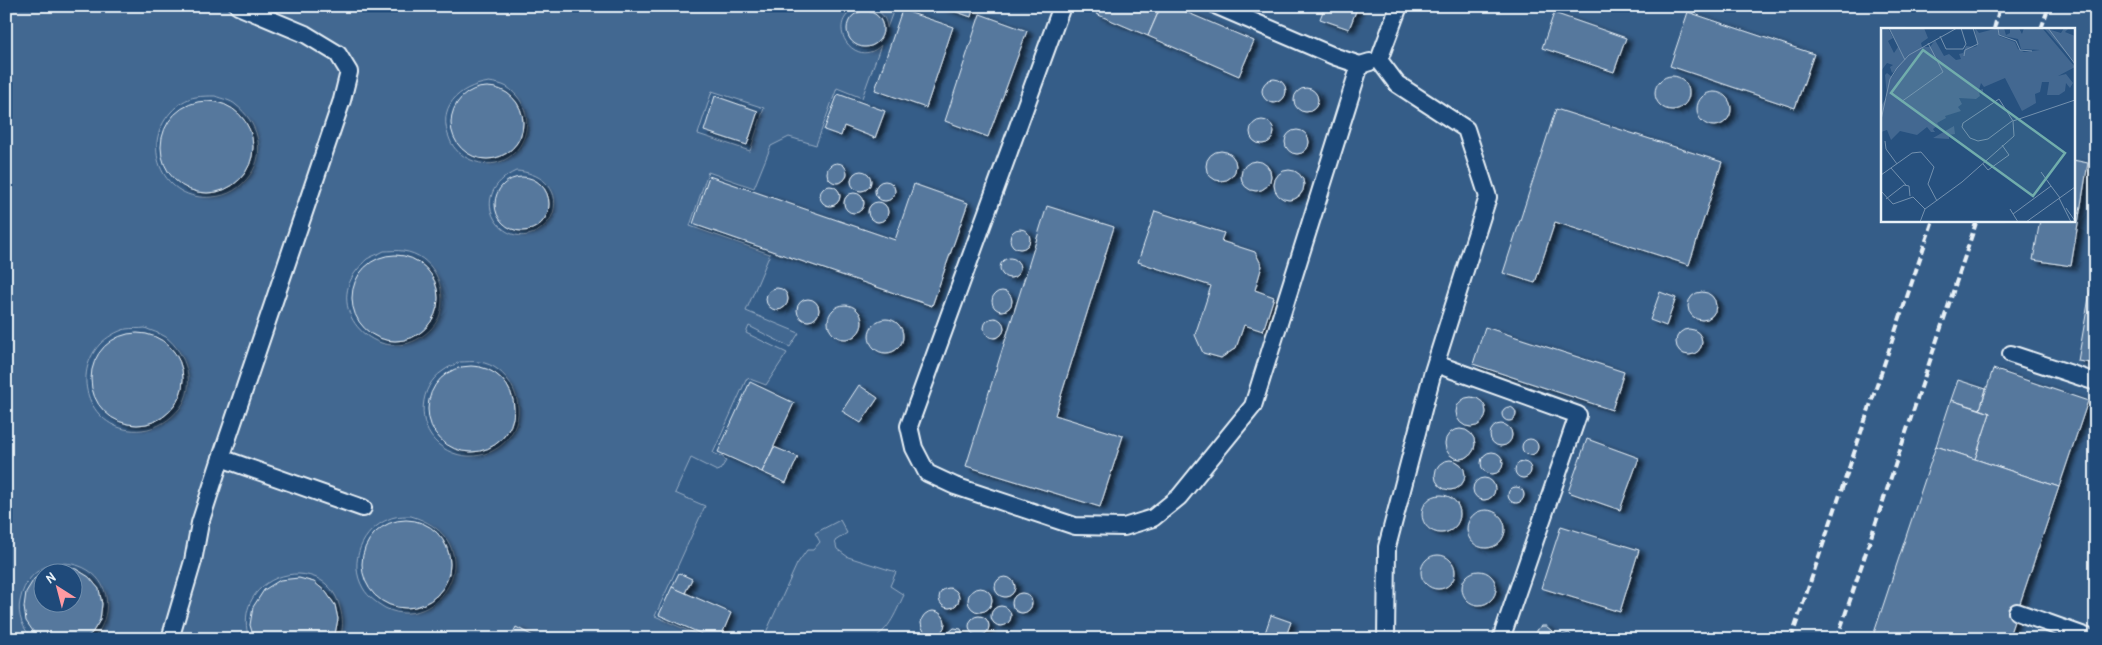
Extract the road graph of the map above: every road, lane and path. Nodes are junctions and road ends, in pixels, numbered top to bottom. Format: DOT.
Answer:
graph roads {
  1 [pos="238,6"];
  2 [pos="1062,6"];
  3 [pos="1217,6"];
  4 [pos="1399,6"];
  5 [pos="1379,60"];
  6 [pos="1360,65"];
  7 [pos="2011,354"];
  8 [pos="1436,364"];
  9 [pos="2096,382"];
  10 [pos="220,458"];
  11 [pos="363,508"];
  12 [pos="2017,612"];
  13 [pos="170,639"];
  14 [pos="1386,639"];
  15 [pos="1501,639"];
  16 [pos="2093,639"];
  1 -- 10 [label="lane"];
  2 -- 6 [label="lane"];
  3 -- 6 [label="lane"];
  4 -- 5 [label="lane"];
  5 -- 6 [label="lane"];
  5 -- 8 [label="lane"];
  7 -- 9 [label="lane"];
  8 -- 14 [label="lane"];
  8 -- 15 [label="lane"];
  10 -- 11 [label="lane"];
  10 -- 13 [label="lane"];
  12 -- 16 [label="lane"];
}
